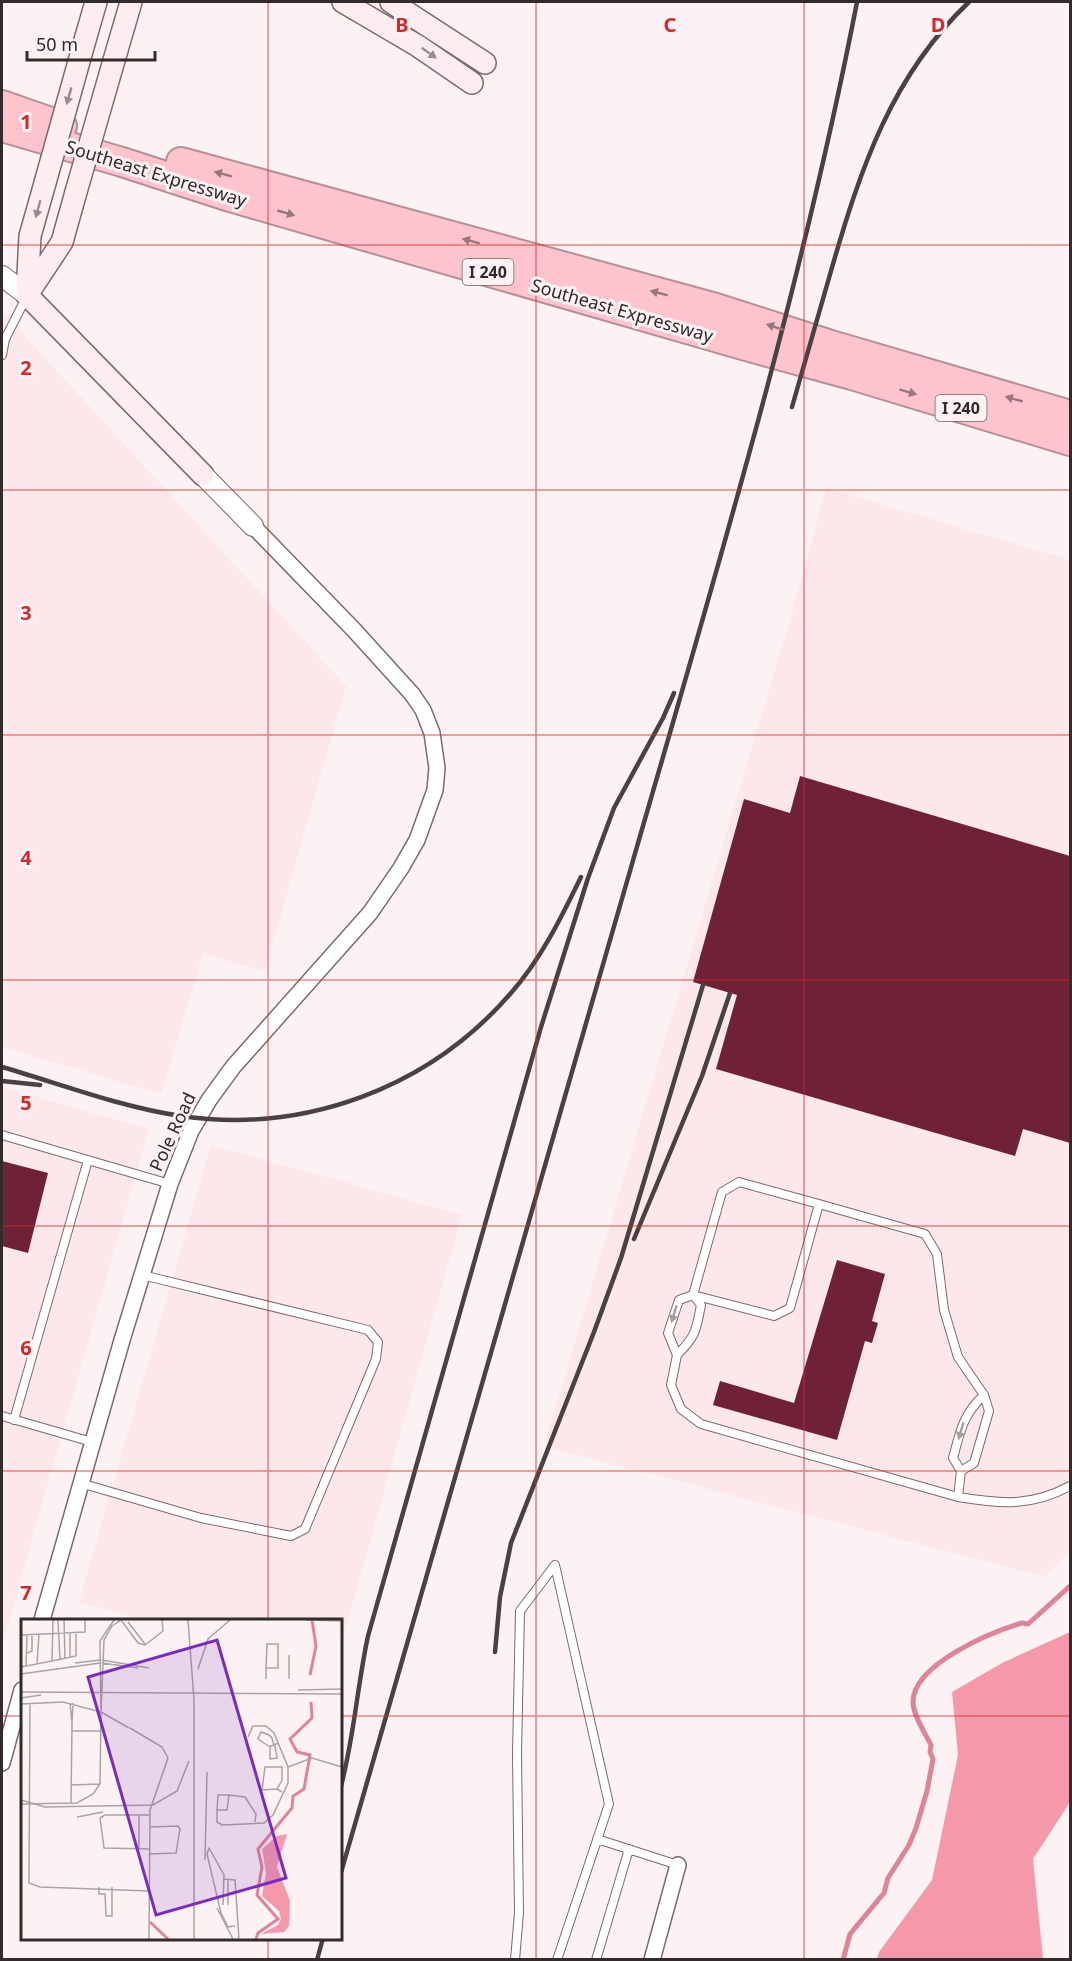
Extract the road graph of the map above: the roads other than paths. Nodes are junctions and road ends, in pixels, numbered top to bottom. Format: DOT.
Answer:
graph roads {
  1 [pos="96,2"];
  2 [pos="131,2"];
  3 [pos="343,2"];
  4 [pos="391,2"];
  5 [pos="485,63"];
  6 [pos="472,83"];
  7 [pos="2,105"];
  8 [pos="2,127"];
  9 [pos="2,276"];
  10 [pos="27,295"];
  11 [pos="2,355"];
  12 [pos="1071,415"];
  13 [pos="1071,441"];
  14 [pos="202,476"];
  15 [pos="253,526"];
  16 [pos="2,1135"];
  17 [pos="88,1160"];
  18 [pos="170,1184"];
  19 [pos="819,1204"];
  20 [pos="141,1275"];
  21 [pos="693,1295"];
  22 [pos="677,1355"];
  23 [pos="984,1395"];
  24 [pos="2,1416"];
  25 [pos="14,1420"];
  26 [pos="92,1442"];
  27 [pos="961,1471"];
  28 [pos="80,1483"];
  29 [pos="1071,1485"];
  30 [pos="958,1497"];
  31 [pos="42,1619"];
  32 [pos="21,1694"];
  33 [pos="2,1763"];
  34 [pos="597,1839"];
  35 [pos="628,1850"];
  36 [pos="678,1865"];
  37 [pos="515,1959"];
  38 [pos="557,1959"];
  39 [pos="596,1959"];
  40 [pos="652,1959"];
  1 -- 10 [label="main road, one-way, bridge"];
  2 -- 10 [label="main road, bridge"];
  3 -- 6 [label="main road, one-way"];
  4 -- 5 [label="main road"];
  12 -- 7 [label="highway, Southeast Expressway / I 240, one-way"];
  8 -- 13 [label="highway, Southeast Expressway / I 240, one-way"];
  9 -- 10 [label="street"];
  10 -- 11 [label="lane"];
  10 -- 14 [label="main road"];
  14 -- 15 [label="street"];
  15 -- 18 [label="street, Pole Road"];
  16 -- 17 [label="lane"];
  17 -- 18 [label="lane"];
  17 -- 25 [label="lane"];
  18 -- 20 [label="street, Pole Road"];
  19 -- 21 [label="lane"];
  19 -- 21 [label="lane"];
  19 -- 23 [label="lane"];
  20 -- 26 [label="street, Pole Road"];
  20 -- 28 [label="lane"];
  21 -- 22 [label="lane"];
  21 -- 22 [label="lane, one-way"];
  22 -- 30 [label="lane"];
  23 -- 27 [label="lane"];
  23 -- 27 [label="lane, one-way"];
  24 -- 25 [label="lane"];
  25 -- 26 [label="lane"];
  26 -- 28 [label="street, Pole Road"];
  27 -- 30 [label="lane"];
  28 -- 31 [label="street, Pole Road"];
  29 -- 30 [label="lane"];
  32 -- 33 [label="street"];
  34 -- 35 [label="lane"];
  34 -- 37 [label="lane"];
  34 -- 38 [label="lane"];
  35 -- 36 [label="lane"];
  35 -- 39 [label="lane"];
  36 -- 40 [label="street"];
}
